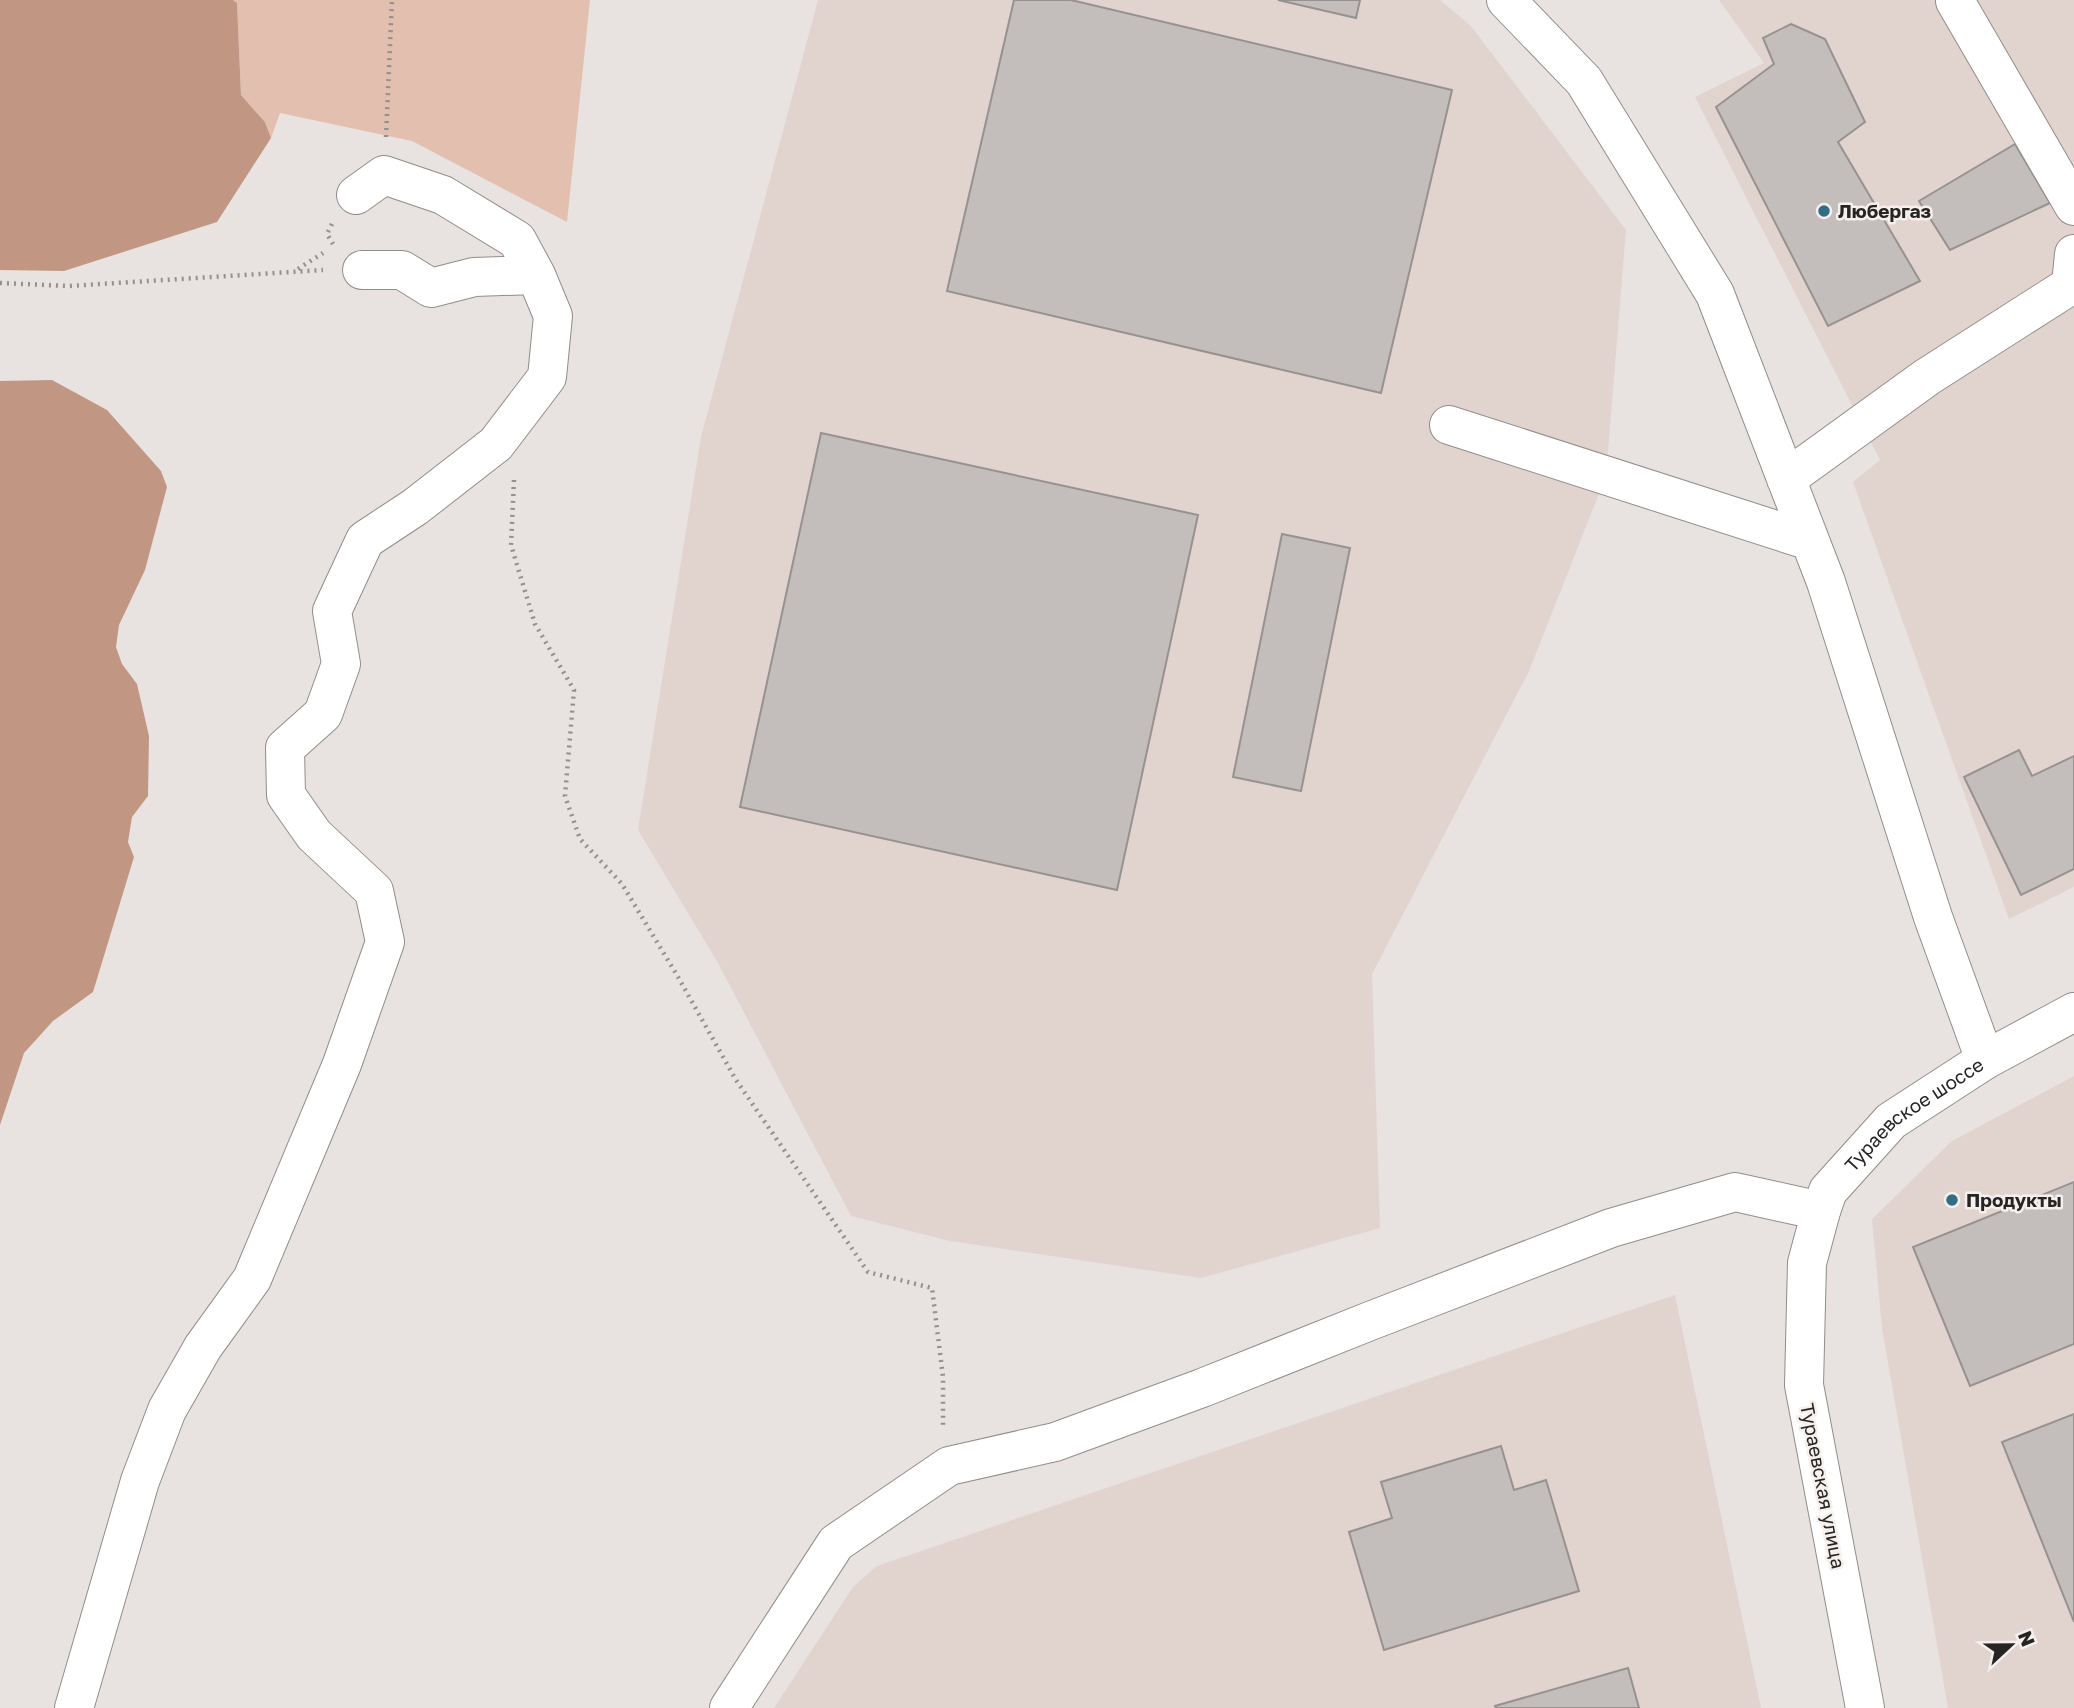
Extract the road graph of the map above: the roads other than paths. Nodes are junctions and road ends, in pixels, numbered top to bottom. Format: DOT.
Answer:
graph roads {
  1 [pos="1506,0"];
  2 [pos="1955,1"];
  3 [pos="356,195"];
  4 [pos="2074,206"];
  5 [pos="2074,254"];
  6 [pos="362,270"];
  7 [pos="536,275"];
  8 [pos="1449,425"];
  9 [pos="1786,479"];
  10 [pos="1810,541"];
  11 [pos="2074,1012"];
  12 [pos="1985,1060"];
  13 [pos="1821,1211"];
  14 [pos="1807,1263"];
  15 [pos="74,1708"];
  16 [pos="729,1708"];
  17 [pos="1865,1708"];
  1 -- 9 [label="street"];
  2 -- 4 [label="street"];
  3 -- 7 [label="street"];
  5 -- 9 [label="street"];
  6 -- 7 [label="street"];
  7 -- 15 [label="street"];
  8 -- 10 [label="street"];
  9 -- 10 [label="street"];
  10 -- 12 [label="street"];
  11 -- 12 [label="street, Тураевское шоссе"];
  12 -- 13 [label="street, Тураевское шоссе"];
  13 -- 14 [label="street, Тураевское шоссе"];
  13 -- 16 [label="street"];
  14 -- 17 [label="street, Тураевская улица"];
}
